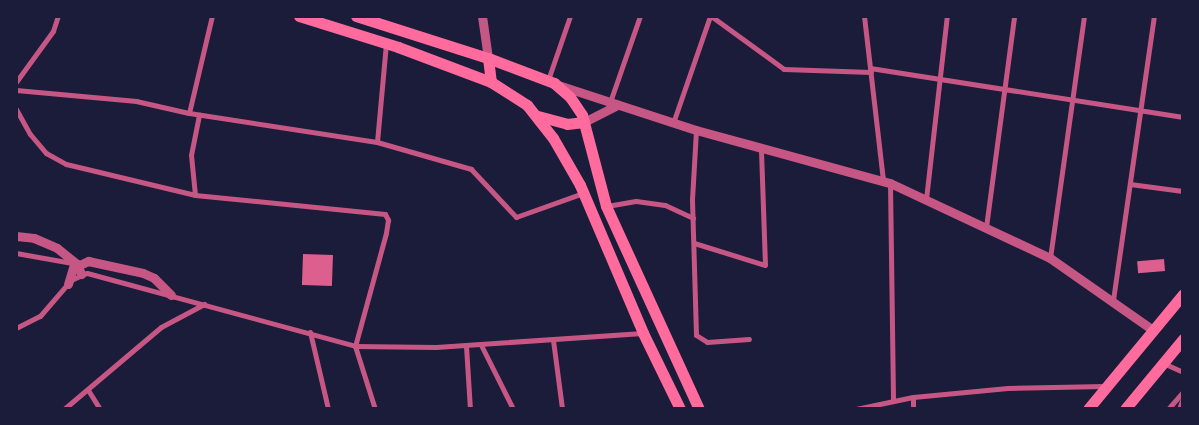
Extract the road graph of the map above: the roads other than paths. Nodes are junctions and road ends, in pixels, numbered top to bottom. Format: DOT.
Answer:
graph roads {
  1 [pos="58,16"];
  2 [pos="212,16"];
  3 [pos="298,16"];
  4 [pos="482,16"];
  5 [pos="570,16"];
  6 [pos="640,16"];
  7 [pos="711,16"];
  8 [pos="864,16"];
  9 [pos="946,16"];
  10 [pos="1014,16"];
  11 [pos="1084,16"];
  12 [pos="1154,16"];
  13 [pos="359,17"];
  14 [pos="386,43"];
  15 [pos="488,58"];
  16 [pos="870,70"];
  17 [pos="940,78"];
  18 [pos="16,82"];
  19 [pos="491,82"];
  20 [pos="550,82"];
  21 [pos="1005,87"];
  22 [pos="16,90"];
  23 [pos="1072,100"];
  24 [pos="614,104"];
  25 [pos="16,109"];
  26 [pos="1140,111"];
  27 [pos="189,113"];
  28 [pos="534,114"];
  29 [pos="199,115"];
  30 [pos="1183,117"];
  31 [pos="584,122"];
  32 [pos="673,123"];
  33 [pos="696,130"];
  34 [pos="377,142"];
  35 [pos="761,148"];
  36 [pos="887,182"];
  37 [pos="1130,184"];
  38 [pos="1183,191"];
  39 [pos="584,193"];
  40 [pos="195,195"];
  41 [pos="926,199"];
  42 [pos="606,206"];
  43 [pos="693,218"];
  44 [pos="986,227"];
  45 [pos="16,236"];
  46 [pos="694,243"];
  47 [pos="16,253"];
  48 [pos="1050,258"];
  49 [pos="77,264"];
  50 [pos="81,274"];
  51 [pos="68,284"];
  52 [pos="1183,294"];
  53 [pos="171,296"];
  54 [pos="1113,300"];
  55 [pos="204,304"];
  56 [pos="16,328"];
  57 [pos="1154,330"];
  58 [pos="310,332"];
  59 [pos="643,333"];
  60 [pos="749,339"];
  61 [pos="1183,339"];
  62 [pos="553,340"];
  63 [pos="481,345"];
  64 [pos="355,346"];
  65 [pos="466,346"];
  66 [pos="1163,363"];
  67 [pos="1183,372"];
  68 [pos="1107,386"];
  69 [pos="88,390"];
  70 [pos="1183,392"];
  71 [pos="913,397"];
  72 [pos="1183,398"];
  73 [pos="893,401"];
  74 [pos="562,408"];
  75 [pos="64,409"];
  76 [pos="100,409"];
  77 [pos="328,409"];
  78 [pos="375,409"];
  79 [pos="470,409"];
  80 [pos="513,409"];
  81 [pos="680,409"];
  82 [pos="699,409"];
  83 [pos="856,409"];
  84 [pos="912,409"];
  85 [pos="1088,409"];
  86 [pos="1125,409"];
  87 [pos="1168,409"];
  88 [pos="1179,409"];
  1 -- 18 [label="street"];
  2 -- 27 [label="street"];
  3 -- 14 [label="main road"];
  4 -- 15 [label="street"];
  5 -- 20 [label="street"];
  6 -- 24 [label="street"];
  7 -- 16 [label="street"];
  7 -- 32 [label="street"];
  8 -- 16 [label="street"];
  9 -- 17 [label="street"];
  10 -- 21 [label="street"];
  11 -- 23 [label="street"];
  12 -- 26 [label="street"];
  13 -- 15 [label="main road"];
  14 -- 19 [label="main road"];
  14 -- 34 [label="street"];
  15 -- 19 [label="main road"];
  15 -- 20 [label="main road"];
  16 -- 17 [label="street"];
  16 -- 36 [label="street"];
  17 -- 21 [label="street"];
  17 -- 41 [label="street"];
  19 -- 28 [label="main road"];
  20 -- 24 [label="street"];
  20 -- 31 [label="main road"];
  21 -- 23 [label="street"];
  21 -- 44 [label="street"];
  22 -- 27 [label="street"];
  23 -- 26 [label="street"];
  23 -- 48 [label="street"];
  24 -- 31 [label="street"];
  24 -- 32 [label="street"];
  25 -- 40 [label="street"];
  26 -- 30 [label="street"];
  26 -- 37 [label="street"];
  27 -- 29 [label="street"];
  28 -- 31 [label="main road"];
  28 -- 39 [label="main road"];
  29 -- 34 [label="street"];
  29 -- 40 [label="street"];
  31 -- 42 [label="main road"];
  32 -- 33 [label="street"];
  33 -- 35 [label="street"];
  33 -- 43 [label="street"];
  34 -- 39 [label="street"];
  35 -- 36 [label="street"];
  35 -- 46 [label="street"];
  36 -- 41 [label="street"];
  36 -- 73 [label="street"];
  37 -- 38 [label="street"];
  37 -- 54 [label="street"];
  39 -- 59 [label="main road"];
  40 -- 64 [label="street"];
  41 -- 44 [label="street"];
  42 -- 43 [label="street"];
  42 -- 82 [label="main road"];
  43 -- 46 [label="street"];
  44 -- 48 [label="street"];
  45 -- 49 [label="street"];
  46 -- 60 [label="street"];
  47 -- 49 [label="street"];
  48 -- 54 [label="street"];
  49 -- 50 [label="street"];
  49 -- 51 [label="street"];
  49 -- 53 [label="street"];
  50 -- 51 [label="street"];
  50 -- 53 [label="street"];
  51 -- 56 [label="street"];
  52 -- 57 [label="main road"];
  53 -- 55 [label="street"];
  54 -- 57 [label="street"];
  55 -- 58 [label="street"];
  55 -- 69 [label="street"];
  57 -- 68 [label="main road"];
  58 -- 64 [label="street"];
  58 -- 77 [label="street"];
  59 -- 62 [label="street"];
  59 -- 81 [label="main road"];
  61 -- 66 [label="main road"];
  62 -- 63 [label="street"];
  62 -- 74 [label="street"];
  63 -- 65 [label="street"];
  63 -- 80 [label="street"];
  64 -- 65 [label="street"];
  64 -- 78 [label="street"];
  65 -- 79 [label="street"];
  66 -- 67 [label="street"];
  66 -- 86 [label="main road"];
  68 -- 71 [label="street"];
  68 -- 85 [label="main road"];
  69 -- 75 [label="street"];
  69 -- 76 [label="street"];
  70 -- 87 [label="street"];
  71 -- 73 [label="street"];
  71 -- 84 [label="street"];
  72 -- 88 [label="street"];
  73 -- 83 [label="street"];
}
